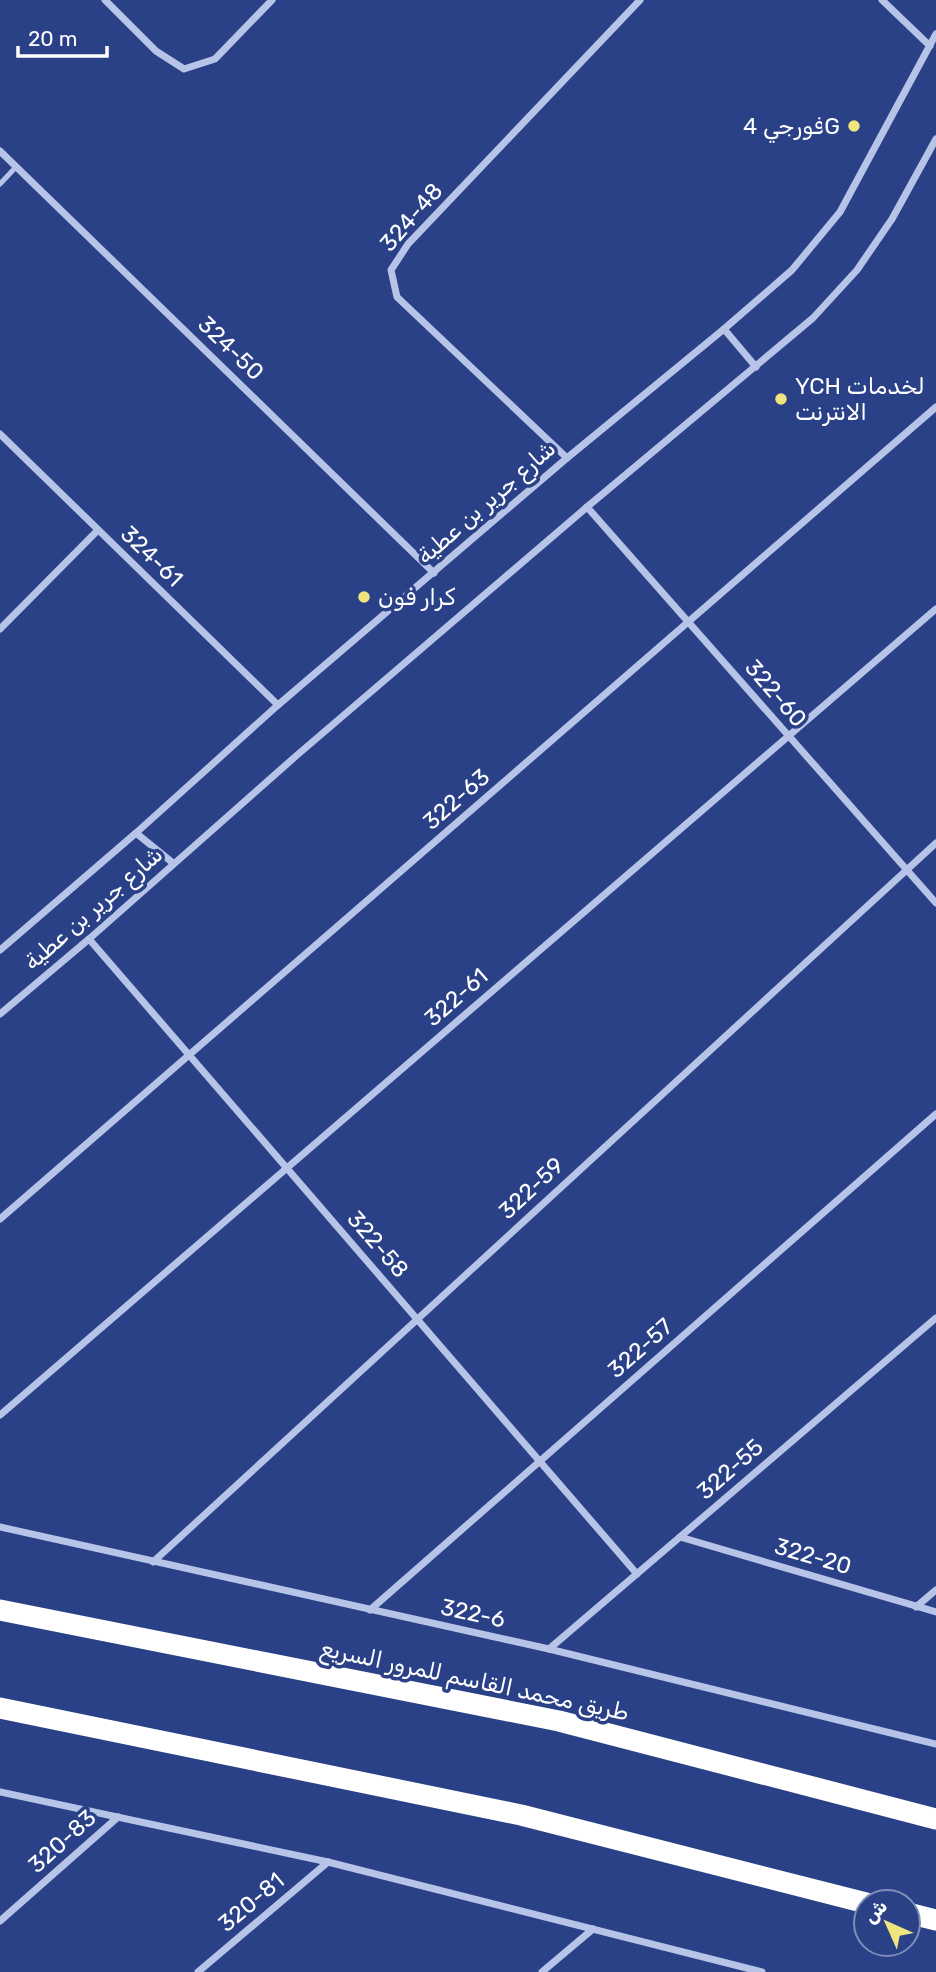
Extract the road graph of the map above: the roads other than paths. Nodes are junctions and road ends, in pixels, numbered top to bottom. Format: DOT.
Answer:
graph roads {
  1 [pos="105,0"];
  2 [pos="272,0"];
  3 [pos="640,0"];
  4 [pos="883,0"];
  5 [pos="936,34"];
  6 [pos="930,46"];
  7 [pos="936,139"];
  8 [pos="0,151"];
  9 [pos="16,167"];
  10 [pos="0,184"];
  11 [pos="724,329"];
  12 [pos="756,367"];
  13 [pos="936,407"];
  14 [pos="0,434"];
  15 [pos="566,458"];
  16 [pos="587,507"];
  17 [pos="98,530"];
  18 [pos="434,573"];
  19 [pos="936,609"];
  20 [pos="689,622"];
  21 [pos="0,629"];
  22 [pos="278,705"];
  23 [pos="789,736"];
  24 [pos="136,833"];
  25 [pos="936,843"];
  26 [pos="173,863"];
  27 [pos="906,870"];
  28 [pos="936,904"];
  29 [pos="89,939"];
  30 [pos="0,950"];
  31 [pos="0,1014"];
  32 [pos="189,1055"];
  33 [pos="936,1114"];
  34 [pos="287,1168"];
  35 [pos="0,1219"];
  36 [pos="936,1318"];
  37 [pos="417,1319"];
  38 [pos="0,1415"];
  39 [pos="540,1461"];
  40 [pos="0,1527"];
  41 [pos="680,1537"];
  42 [pos="153,1562"];
  43 [pos="637,1574"];
  44 [pos="936,1590"];
  45 [pos="916,1607"];
  46 [pos="370,1610"];
  47 [pos="0,1611"];
  48 [pos="936,1612"];
  49 [pos="549,1649"];
  50 [pos="0,1709"];
  51 [pos="936,1744"];
  52 [pos="0,1792"];
  53 [pos="118,1817"];
  54 [pos="936,1819"];
  55 [pos="328,1862"];
  56 [pos="852,1899"];
  57 [pos="0,1921"];
  58 [pos="593,1929"];
  59 [pos="198,1972"];
  60 [pos="542,1972"];
  61 [pos="762,1972"];
  1 -- 2 [label="street"];
  3 -- 15 [label="street, 324-48"];
  4 -- 6 [label="street"];
  5 -- 6 [label="street, شارع جرير بن عطية"];
  6 -- 11 [label="street, شارع جرير بن عطية"];
  7 -- 12 [label="street, شارع جرير بن عطية"];
  8 -- 9 [label="street, 324-50"];
  9 -- 10 [label="lane"];
  9 -- 18 [label="street, 324-50"];
  11 -- 12 [label="street"];
  11 -- 15 [label="street, شارع جرير بن عطية"];
  12 -- 16 [label="street, شارع جرير بن عطية"];
  13 -- 20 [label="street, 322-63"];
  14 -- 17 [label="street, 324-61"];
  15 -- 18 [label="street, شارع جرير بن عطية"];
  16 -- 20 [label="street, 322-60"];
  16 -- 26 [label="street, شارع جرير بن عطية"];
  17 -- 21 [label="street"];
  17 -- 22 [label="street, 324-61"];
  18 -- 22 [label="street, شارع جرير بن عطية"];
  19 -- 23 [label="street, 322-61"];
  20 -- 23 [label="street, 322-60"];
  20 -- 32 [label="street, 322-63"];
  22 -- 24 [label="street, شارع جرير بن عطية"];
  23 -- 27 [label="street, 322-60"];
  23 -- 34 [label="street, 322-61"];
  24 -- 26 [label="street"];
  24 -- 30 [label="street, شارع جرير بن عطية"];
  25 -- 27 [label="street, 322-59"];
  26 -- 29 [label="street, شارع جرير بن عطية"];
  27 -- 28 [label="street, 322-60"];
  27 -- 37 [label="street, 322-59"];
  29 -- 31 [label="street, شارع جرير بن عطية"];
  29 -- 32 [label="street, 322-58"];
  32 -- 34 [label="street, 322-58"];
  32 -- 35 [label="street, 322-63"];
  33 -- 39 [label="street, 322-57"];
  34 -- 37 [label="street, 322-58"];
  34 -- 38 [label="street, 322-61"];
  36 -- 41 [label="street, 322-55"];
  37 -- 39 [label="street, 322-58"];
  37 -- 42 [label="street, 322-59"];
  39 -- 43 [label="street, 322-58"];
  39 -- 46 [label="street, 322-57"];
  40 -- 42 [label="street, 322-6"];
  41 -- 43 [label="street, 322-55"];
  41 -- 45 [label="street, 322-20"];
  42 -- 46 [label="street, 322-6"];
  43 -- 49 [label="street, 322-55"];
  44 -- 45 [label="street"];
  45 -- 48 [label="street, 322-20"];
  46 -- 49 [label="street, 322-6"];
  47 -- 54 [label="highway, طريق محمد القاسم للمرور السريع"];
  49 -- 51 [label="street, 322-6"];
  50 -- 56 [label="highway"];
  52 -- 53 [label="street"];
  53 -- 55 [label="street"];
  53 -- 57 [label="street, 320-83"];
  55 -- 58 [label="street"];
  55 -- 59 [label="street, 320-81"];
  58 -- 60 [label="street"];
  58 -- 61 [label="street"];
}
